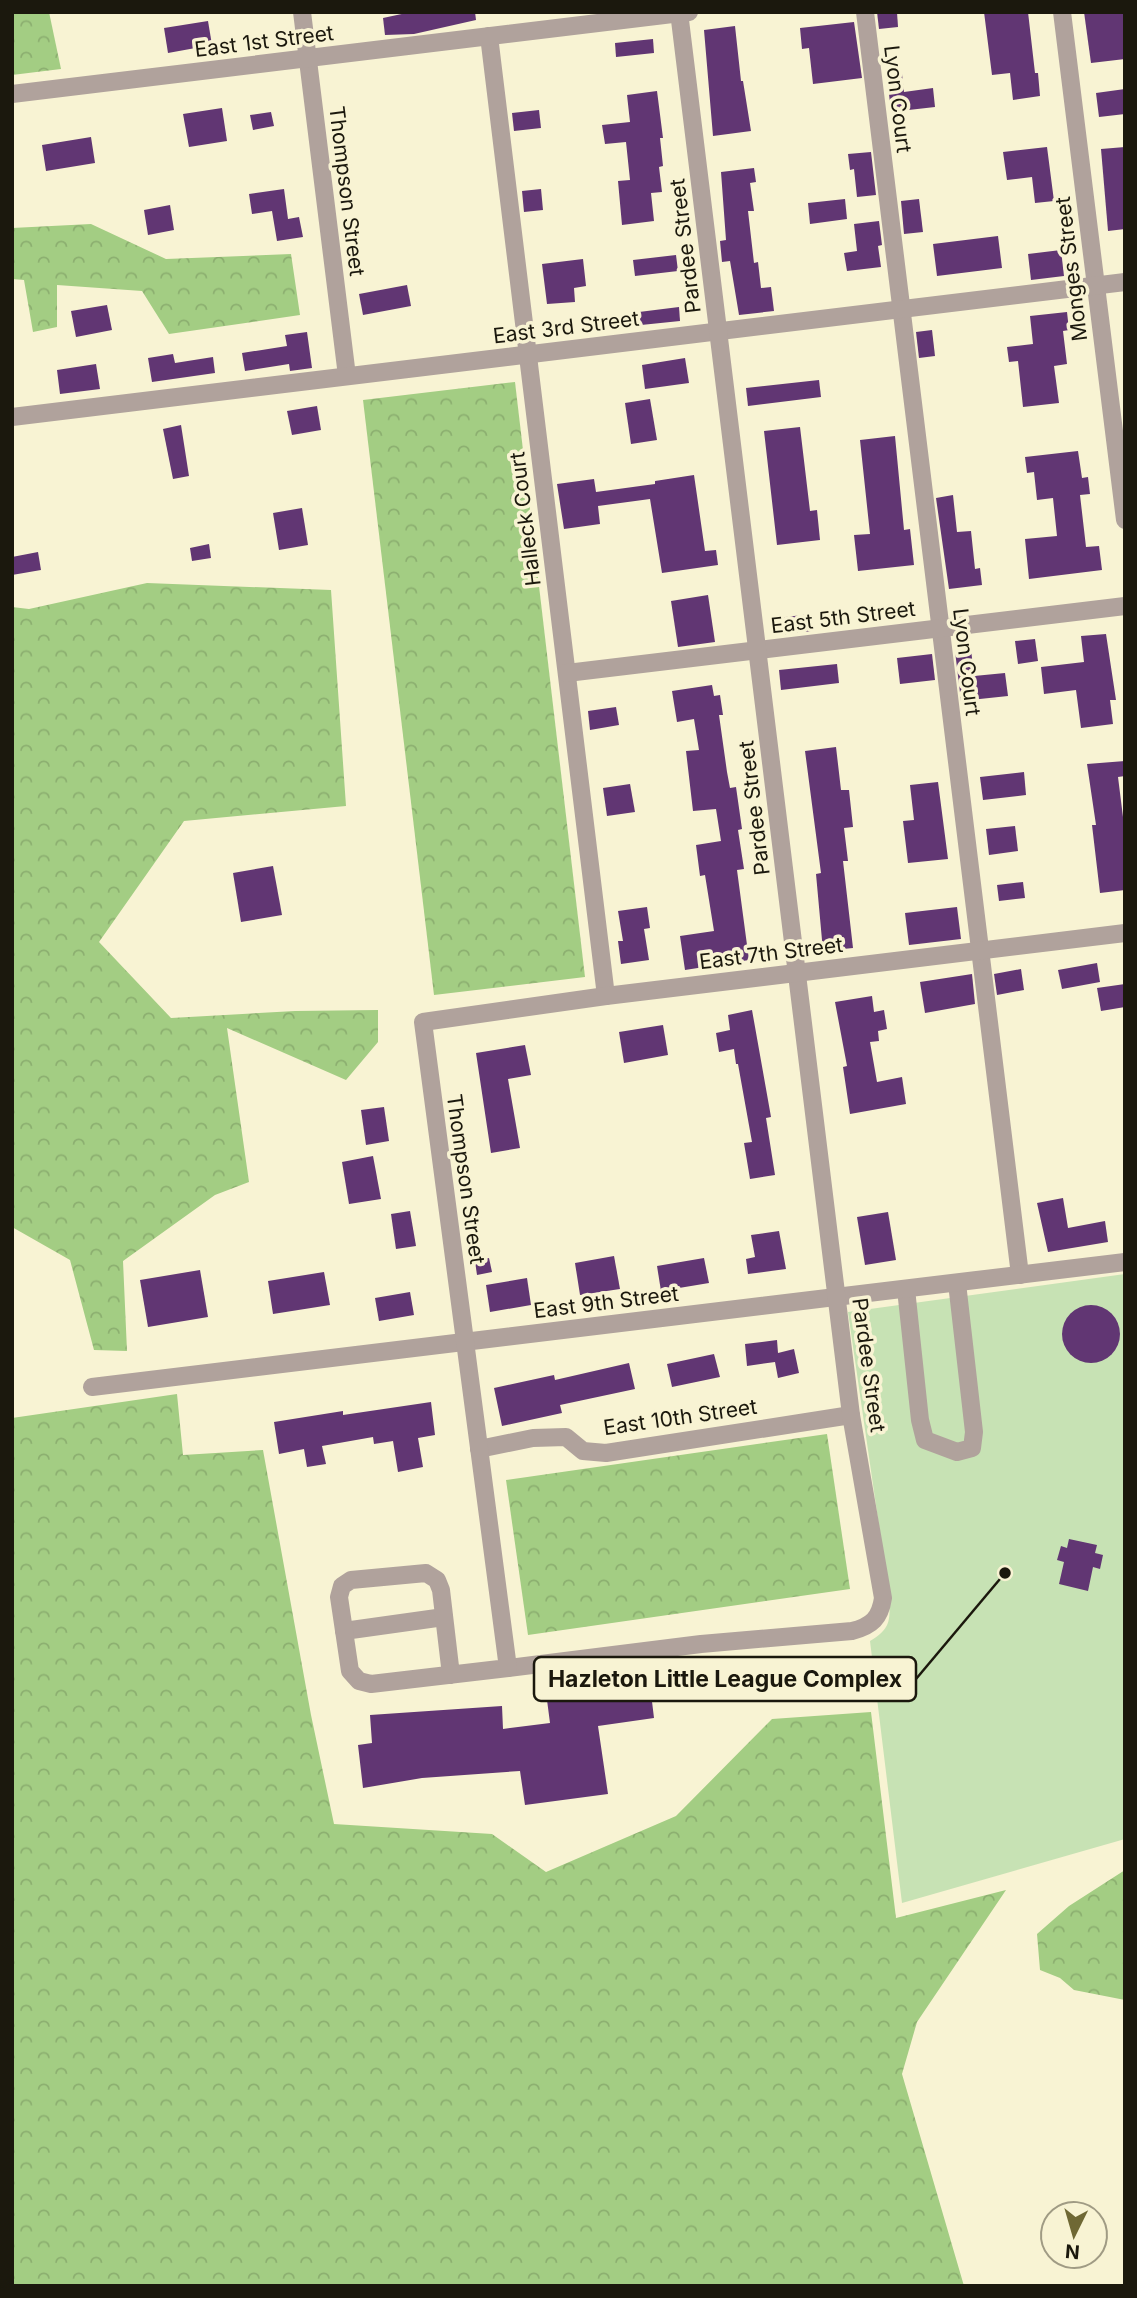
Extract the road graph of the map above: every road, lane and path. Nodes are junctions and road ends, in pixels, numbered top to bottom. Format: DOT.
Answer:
graph roads {
  1 [pos="302,12"];
  2 [pos="865,12"];
  3 [pos="1062,12"];
  4 [pos="682,13"];
  5 [pos="489,36"];
  6 [pos="307,58"];
  7 [pos="12,94"];
  8 [pos="1125,282"];
  9 [pos="1096,285"];
  10 [pos="901,309"];
  11 [pos="718,331"];
  12 [pos="528,354"];
  13 [pos="346,376"];
  14 [pos="12,416"];
  15 [pos="1125,520"];
  16 [pos="1125,606"];
  17 [pos="940,628"];
  18 [pos="757,650"];
  19 [pos="567,673"];
  20 [pos="1125,933"];
  21 [pos="980,950"];
  22 [pos="797,972"];
  23 [pos="606,996"];
  24 [pos="423,1022"];
  25 [pos="1125,1262"];
  26 [pos="1020,1275"];
  27 [pos="957,1283"];
  28 [pos="906,1289"];
  29 [pos="837,1297"];
  30 [pos="465,1342"];
  31 [pos="92,1387"];
  32 [pos="851,1415"];
  33 [pos="479,1448"];
  34 [pos="444,1617"];
  35 [pos="344,1631"];
  36 [pos="509,1668"];
  37 [pos="451,1675"];
  1 -- 6 [label="street, Thompson Street"];
  2 -- 10 [label="street, Lyon Court"];
  3 -- 9 [label="street, Monges Street"];
  4 -- 5 [label="street, East 1st Street"];
  4 -- 11 [label="street, Pardee Street"];
  5 -- 6 [label="street, East 1st Street"];
  5 -- 12 [label="street, Halleck Court"];
  6 -- 7 [label="street, East 1st Street"];
  6 -- 13 [label="street, Thompson Street"];
  8 -- 9 [label="street, East 3rd Street"];
  9 -- 10 [label="street, East 3rd Street"];
  9 -- 15 [label="street, Monges Street"];
  10 -- 11 [label="street, East 3rd Street"];
  10 -- 17 [label="street, Lyon Court"];
  11 -- 12 [label="street, East 3rd Street"];
  11 -- 18 [label="street, Pardee Street"];
  12 -- 13 [label="street, East 3rd Street"];
  12 -- 19 [label="street, Halleck Court"];
  13 -- 14 [label="street, East 3rd Street"];
  16 -- 17 [label="street, East 5th Street"];
  17 -- 18 [label="street, East 5th Street"];
  17 -- 21 [label="street, Lyon Court"];
  18 -- 19 [label="street, East 5th Street"];
  18 -- 22 [label="street, Pardee Street"];
  19 -- 23 [label="street, Halleck Court"];
  20 -- 21 [label="street, East 7th Street"];
  21 -- 22 [label="street, East 7th Street"];
  21 -- 26 [label="street, Lyon Court"];
  22 -- 23 [label="street, East 7th Street"];
  22 -- 29 [label="street, Pardee Street"];
  23 -- 24 [label="street, East 7th Street"];
  24 -- 30 [label="street, Thompson Street"];
  25 -- 26 [label="street, East 9th Street"];
  26 -- 27 [label="street, East 9th Street"];
  27 -- 28 [label="street, East 9th Street"];
  27 -- 28 [label="street"];
  28 -- 29 [label="street, East 9th Street"];
  29 -- 30 [label="street, East 9th Street"];
  29 -- 32 [label="street, Pardee Street"];
  30 -- 31 [label="street, East 9th Street"];
  30 -- 33 [label="street, Thompson Street"];
  32 -- 33 [label="street, East 10th Street"];
  32 -- 36 [label="street, Pardee Street"];
  33 -- 36 [label="street, Thompson Street"];
  34 -- 35 [label="street"];
  34 -- 35 [label="street"];
  34 -- 37 [label="street"];
  35 -- 37 [label="street"];
  36 -- 37 [label="street"];
}
